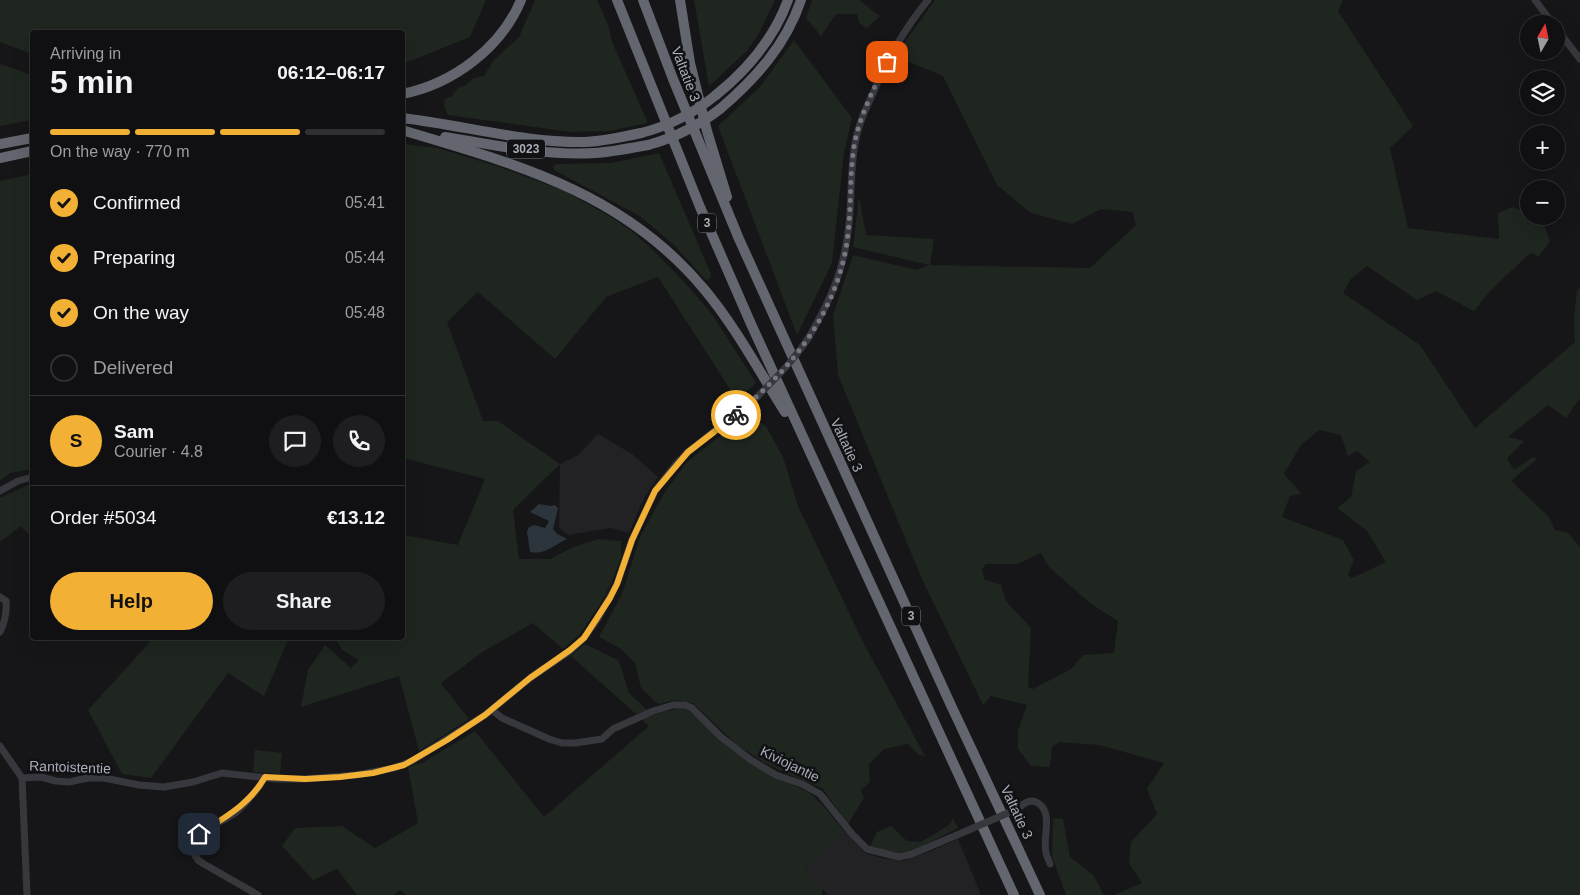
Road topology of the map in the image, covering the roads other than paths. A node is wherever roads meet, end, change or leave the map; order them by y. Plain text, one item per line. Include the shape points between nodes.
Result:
1 (521, 0) edge
2 (617, 0) edge
3 (643, 0) edge
4 (680, 0) edge
5 (788, 0) edge
6 (801, 0) edge
7 (928, 0) edge
8 (1535, 0) edge
9 (1546, 15) edge
10 (1565, 40) edge
11 (1580, 60) edge
12 (405, 93) edge
13 (405, 118) edge
14 (405, 131) edge
15 (405, 131) edge
16 (30, 138) edge
17 (0, 144) edge
18 (30, 151) edge
19 (0, 158) edge
20 (739, 239) junction
21 (804, 443) junction
22 (30, 478) edge
23 (0, 491) edge
24 (0, 597) edge
25 (0, 632) edge
26 (492, 710) junction
27 (0, 746) edge
28 (265, 777) junction
29 (22, 778) junction
30 (1050, 864) dead end
31 (27, 895) edge
32 (258, 895) edge
33 (1014, 895) edge
34 (1040, 895) edge

1 - 12 highway via 499,36 472,62 442,81
2 - 21 highway, 3 via 700,207
3 - 20 highway, Valtatie 3 / 3
4 - 20 highway via 690,63
5 - 13 highway, 3023, bridge via 759,53 731,83 692,113 642,133 569,142
6 - 15 highway, 3023, bridge via 788,32 742,90 698,125 661,142 595,154 571,154
7 - 26 street, Rantoistentie, bridge via 892,50 859,126 840,274 809,338 757,397 688,452 655,491 632,540 617,584 584,638
8 - 9 street
10 - 11 street
14 - 21 highway via 494,157 552,179 586,195 635,226 682,264 705,289
16 - 17 highway
18 - 19 highway
20 - 34 highway, Valtatie 3 / 3
21 - 33 highway, 3
22 - 23 street
24 - 25 street via 6,601 7,611
26 - 28 street, Rantoistentie via 433,749 394,768 340,777
26 - 30 street, Kiviojantie, bridge via 502,718 549,739 575,744 602,739 613,729 653,711 685,705 751,760 820,794 867,849 899,858 1017,809 1025,802 1035,801 1046,813 1045,852
27 - 29 street
28 - 29 street, Rantoistentie via 222,773 164,787 99,777 69,782 41,777
28 - 32 street via 261,786 235,812 199,834 191,849 198,860
29 - 31 street

